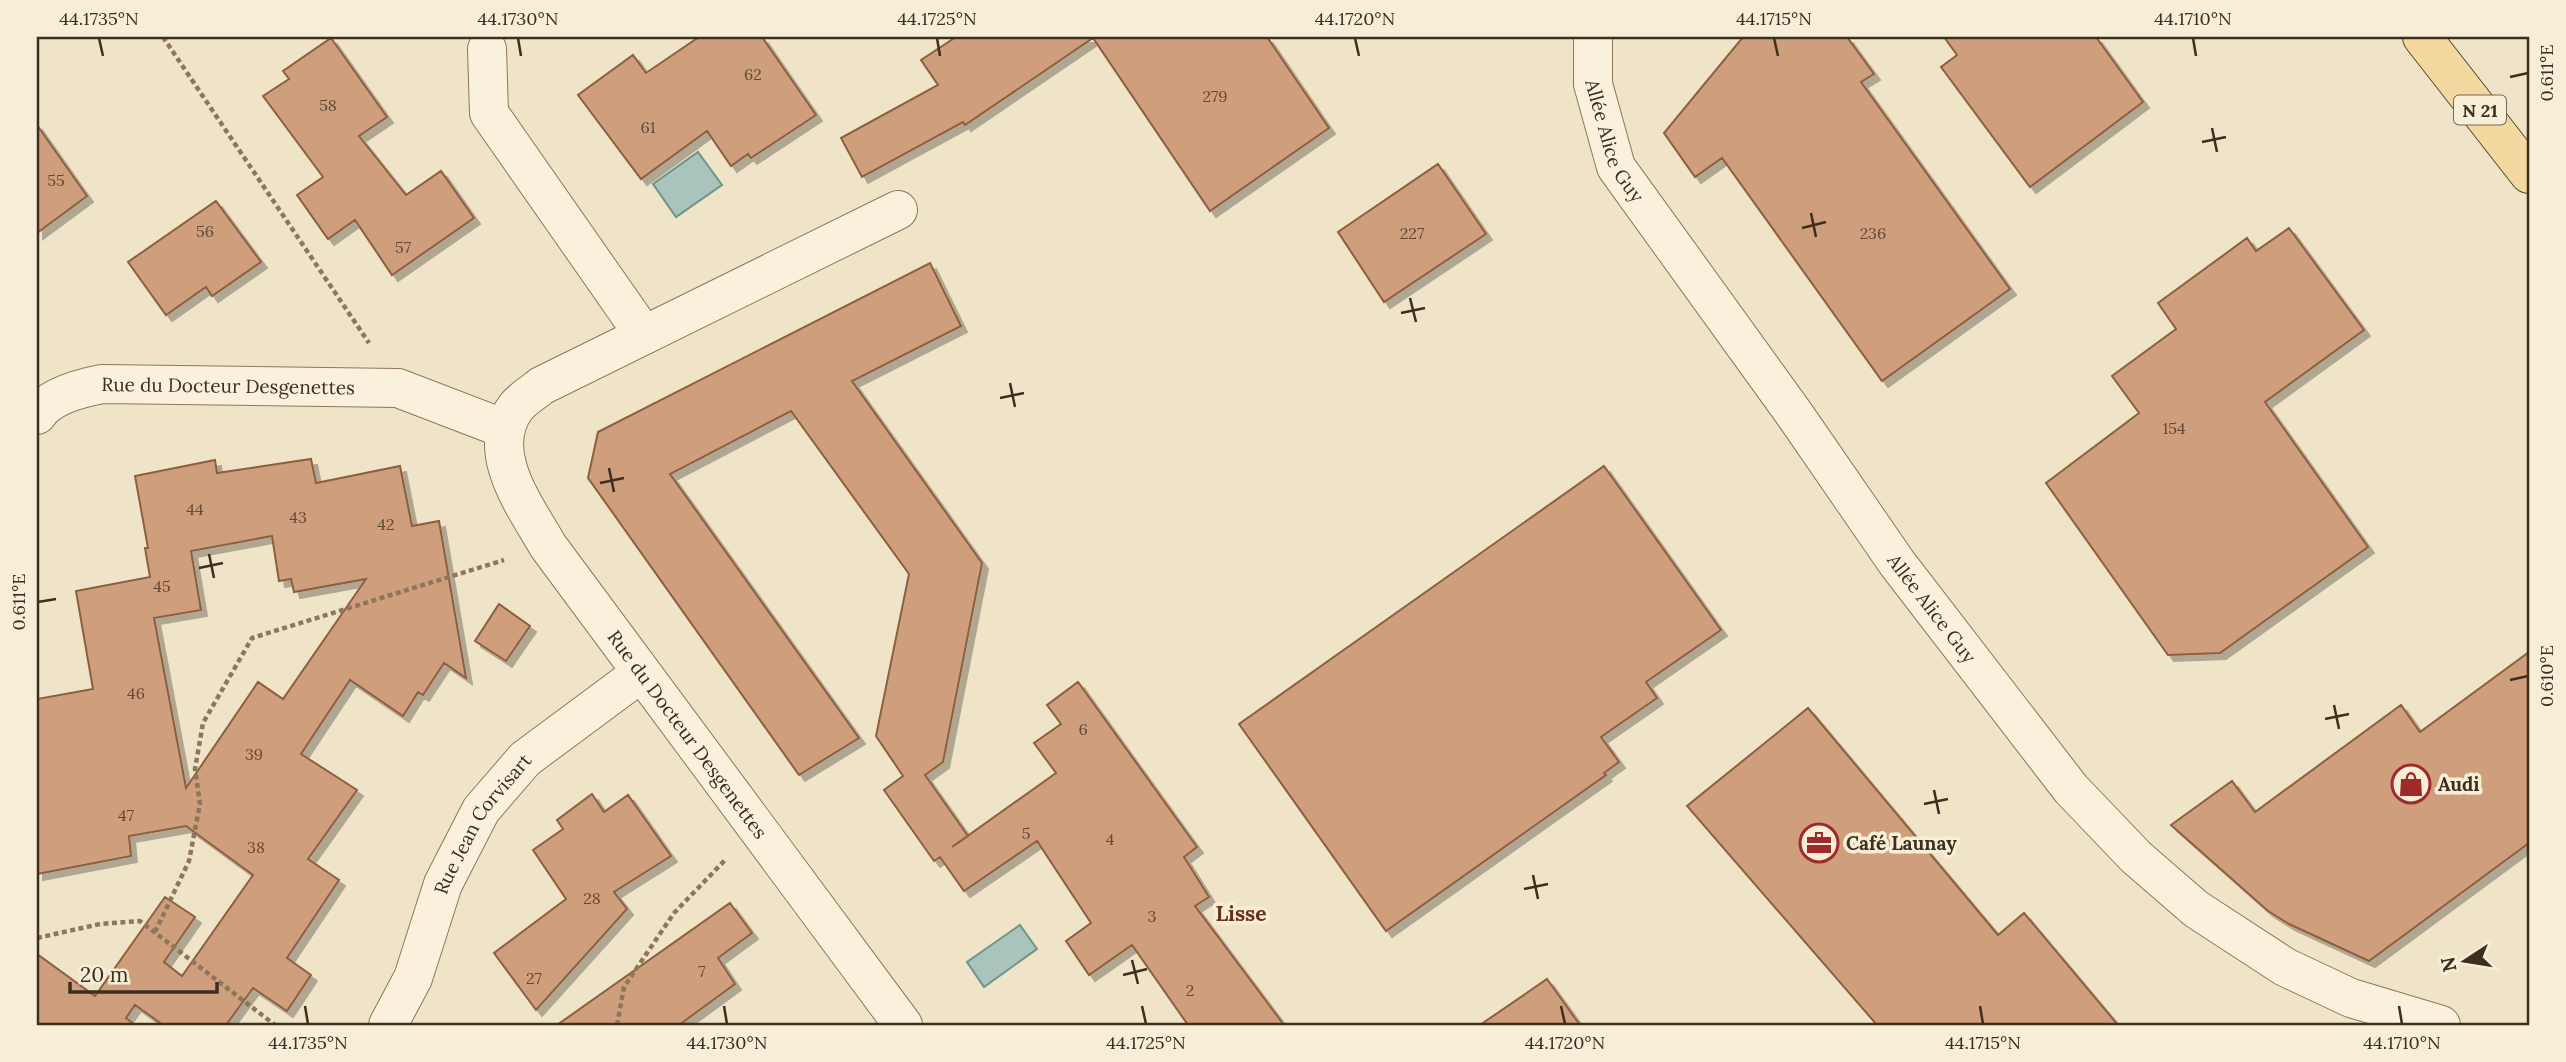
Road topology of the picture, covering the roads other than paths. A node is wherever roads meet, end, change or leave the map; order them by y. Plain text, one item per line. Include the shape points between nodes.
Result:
1 (1593, 37) edge
2 (2422, 37) edge
3 (2453, 37) edge
4 (487, 49) dead end
5 (2529, 133) edge
6 (2529, 174) edge
7 (898, 210) dead end
8 (644, 335) junction
9 (37, 415) edge
10 (505, 429) junction
11 (641, 673) junction
12 (388, 1025) edge
13 (903, 1025) edge
14 (2441, 1025) edge

1 - 14 street, Allée Alice Guy via 1593,84 1616,167 1897,564 2071,789 2136,857 2196,909 2285,967 2351,998
2 - 6 main road, N 21
3 - 5 main road, N 21
4 - 8 street via 489,113
7 - 8 street
8 - 10 street via 541,386 516,407
9 - 10 street, Rue du Docteur Desgenettes via 67,394 102,384 398,388
10 - 11 street, Rue du Docteur Desgenettes via 505,461 548,547
11 - 12 street, Rue Jean Corvisart via 525,759 481,810 443,884 413,978
11 - 13 street, Rue du Docteur Desgenettes

